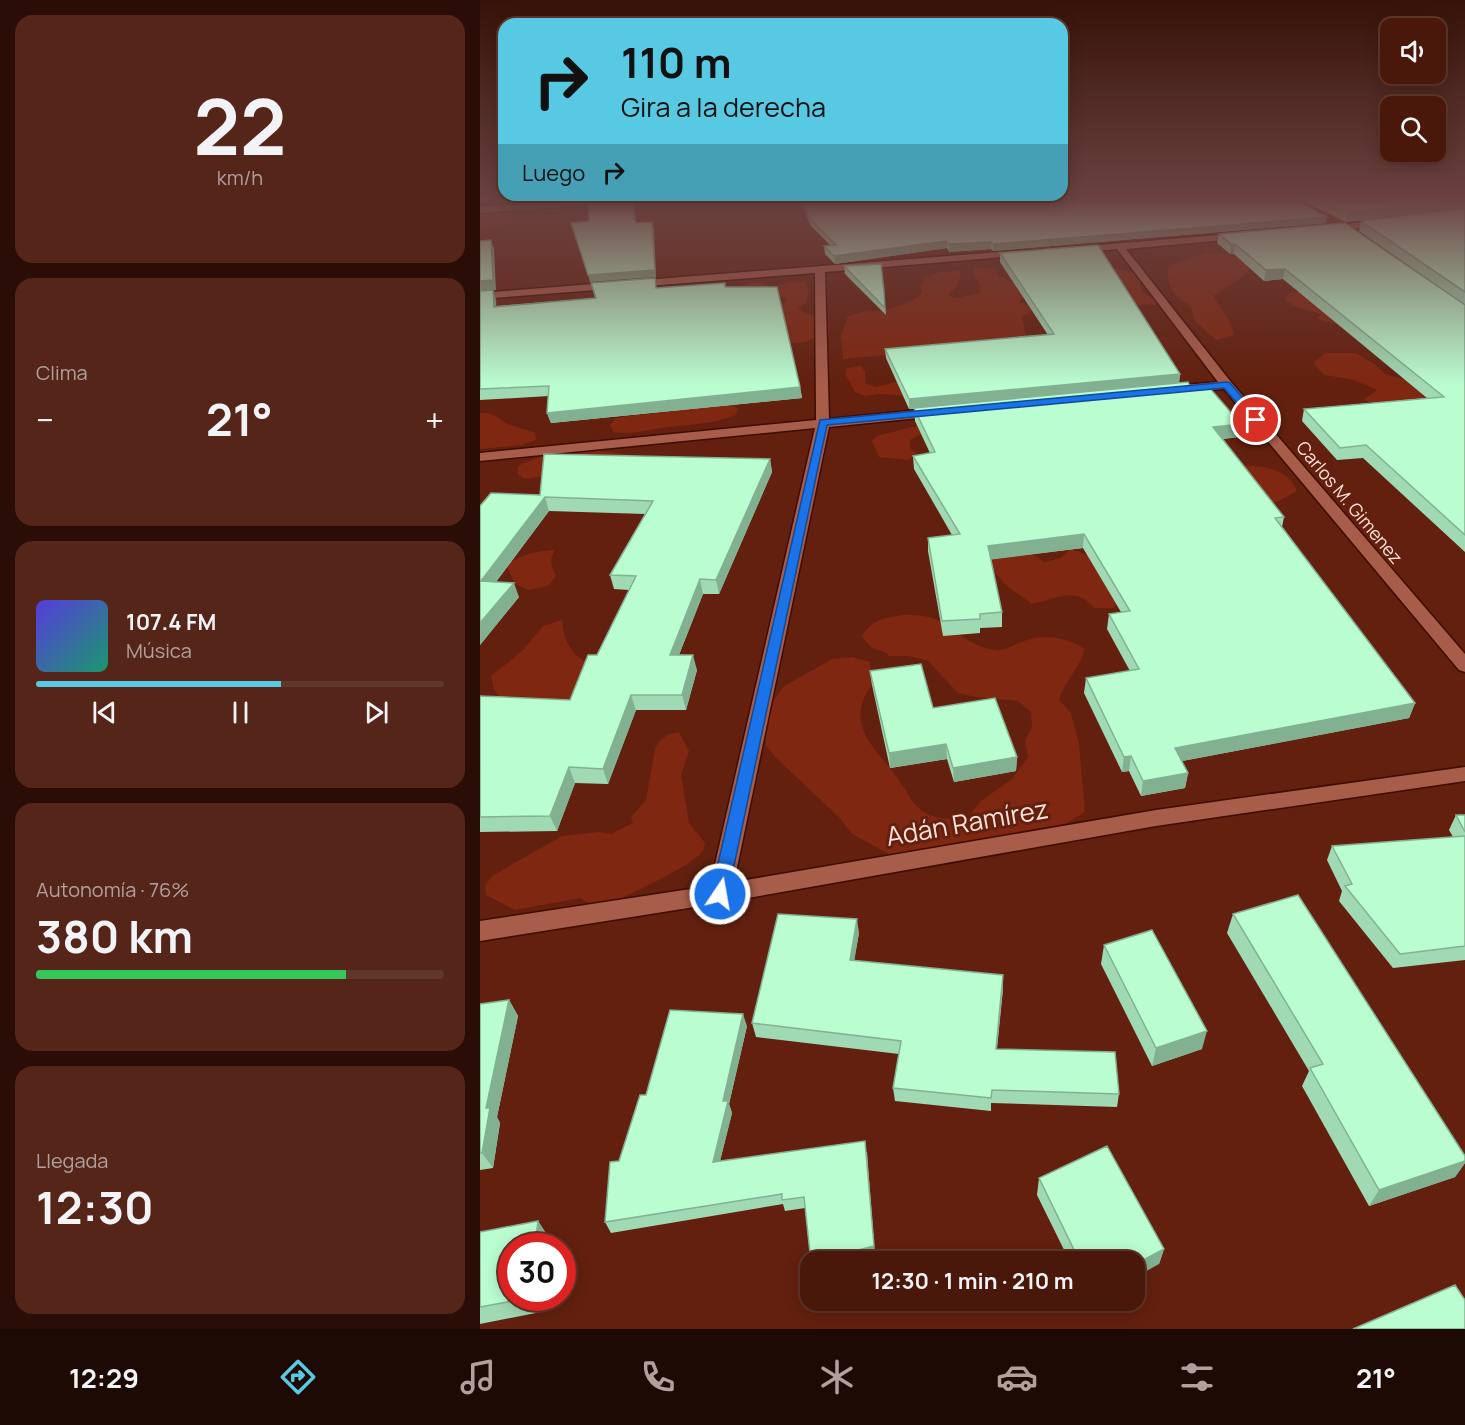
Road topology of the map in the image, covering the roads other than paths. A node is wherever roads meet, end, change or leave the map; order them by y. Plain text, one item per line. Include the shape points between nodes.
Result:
1 (941, 260) edge
2 (1130, 260) edge
3 (820, 270) junction
4 (480, 296) edge
5 (1227, 385) junction
6 (1167, 390) edge
7 (954, 410) edge
8 (823, 423) junction
9 (480, 457) edge
10 (1465, 666) edge
11 (1465, 774) edge
12 (720, 894) junction
13 (480, 932) edge

1 - 3 street
2 - 5 street, Carlos M. Gimenez
3 - 4 street
3 - 8 street
5 - 6 street
5 - 10 street, Carlos M. Gimenez
7 - 8 street
8 - 9 street
8 - 12 street
11 - 12 street, Adán Ramírez via 1156,818
12 - 13 street, Adán Ramírez

